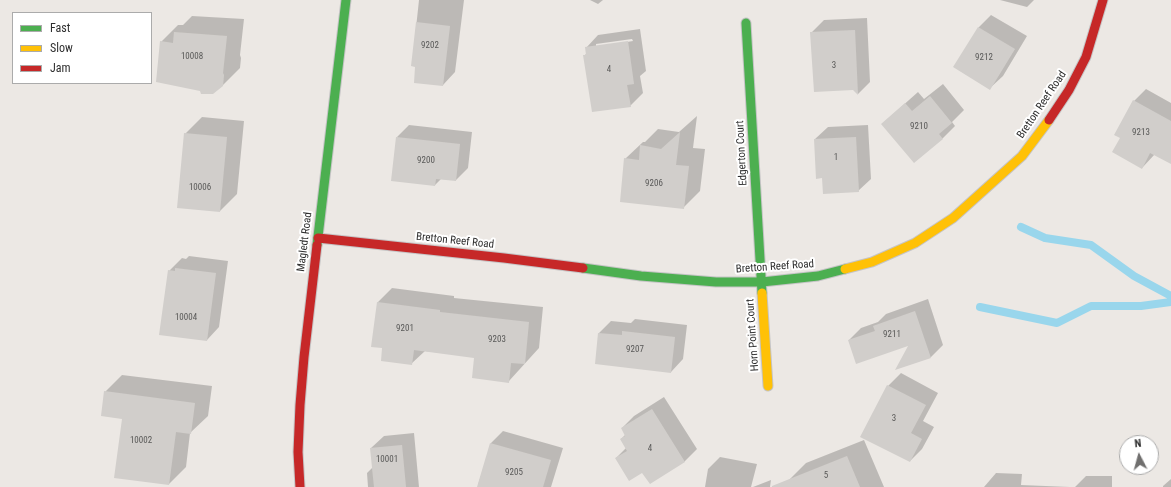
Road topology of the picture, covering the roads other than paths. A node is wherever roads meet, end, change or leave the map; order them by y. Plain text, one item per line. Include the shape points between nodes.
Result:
1 (346, 0) edge
2 (1103, 0) edge
3 (746, 23) dead end
4 (318, 238) junction
5 (762, 282) junction
6 (768, 386) dead end
7 (300, 487) edge

1 - 4 street, Magledt Road
2 - 5 street, Bretton Reef Road via 1086,58 1048,122 1022,156 953,218 915,242 872,262 818,276
3 - 5 street, Edgerton Court
4 - 5 street, Bretton Reef Road via 641,276 716,282
4 - 7 street, Magledt Road via 300,404
5 - 6 street, Horn Point Court

